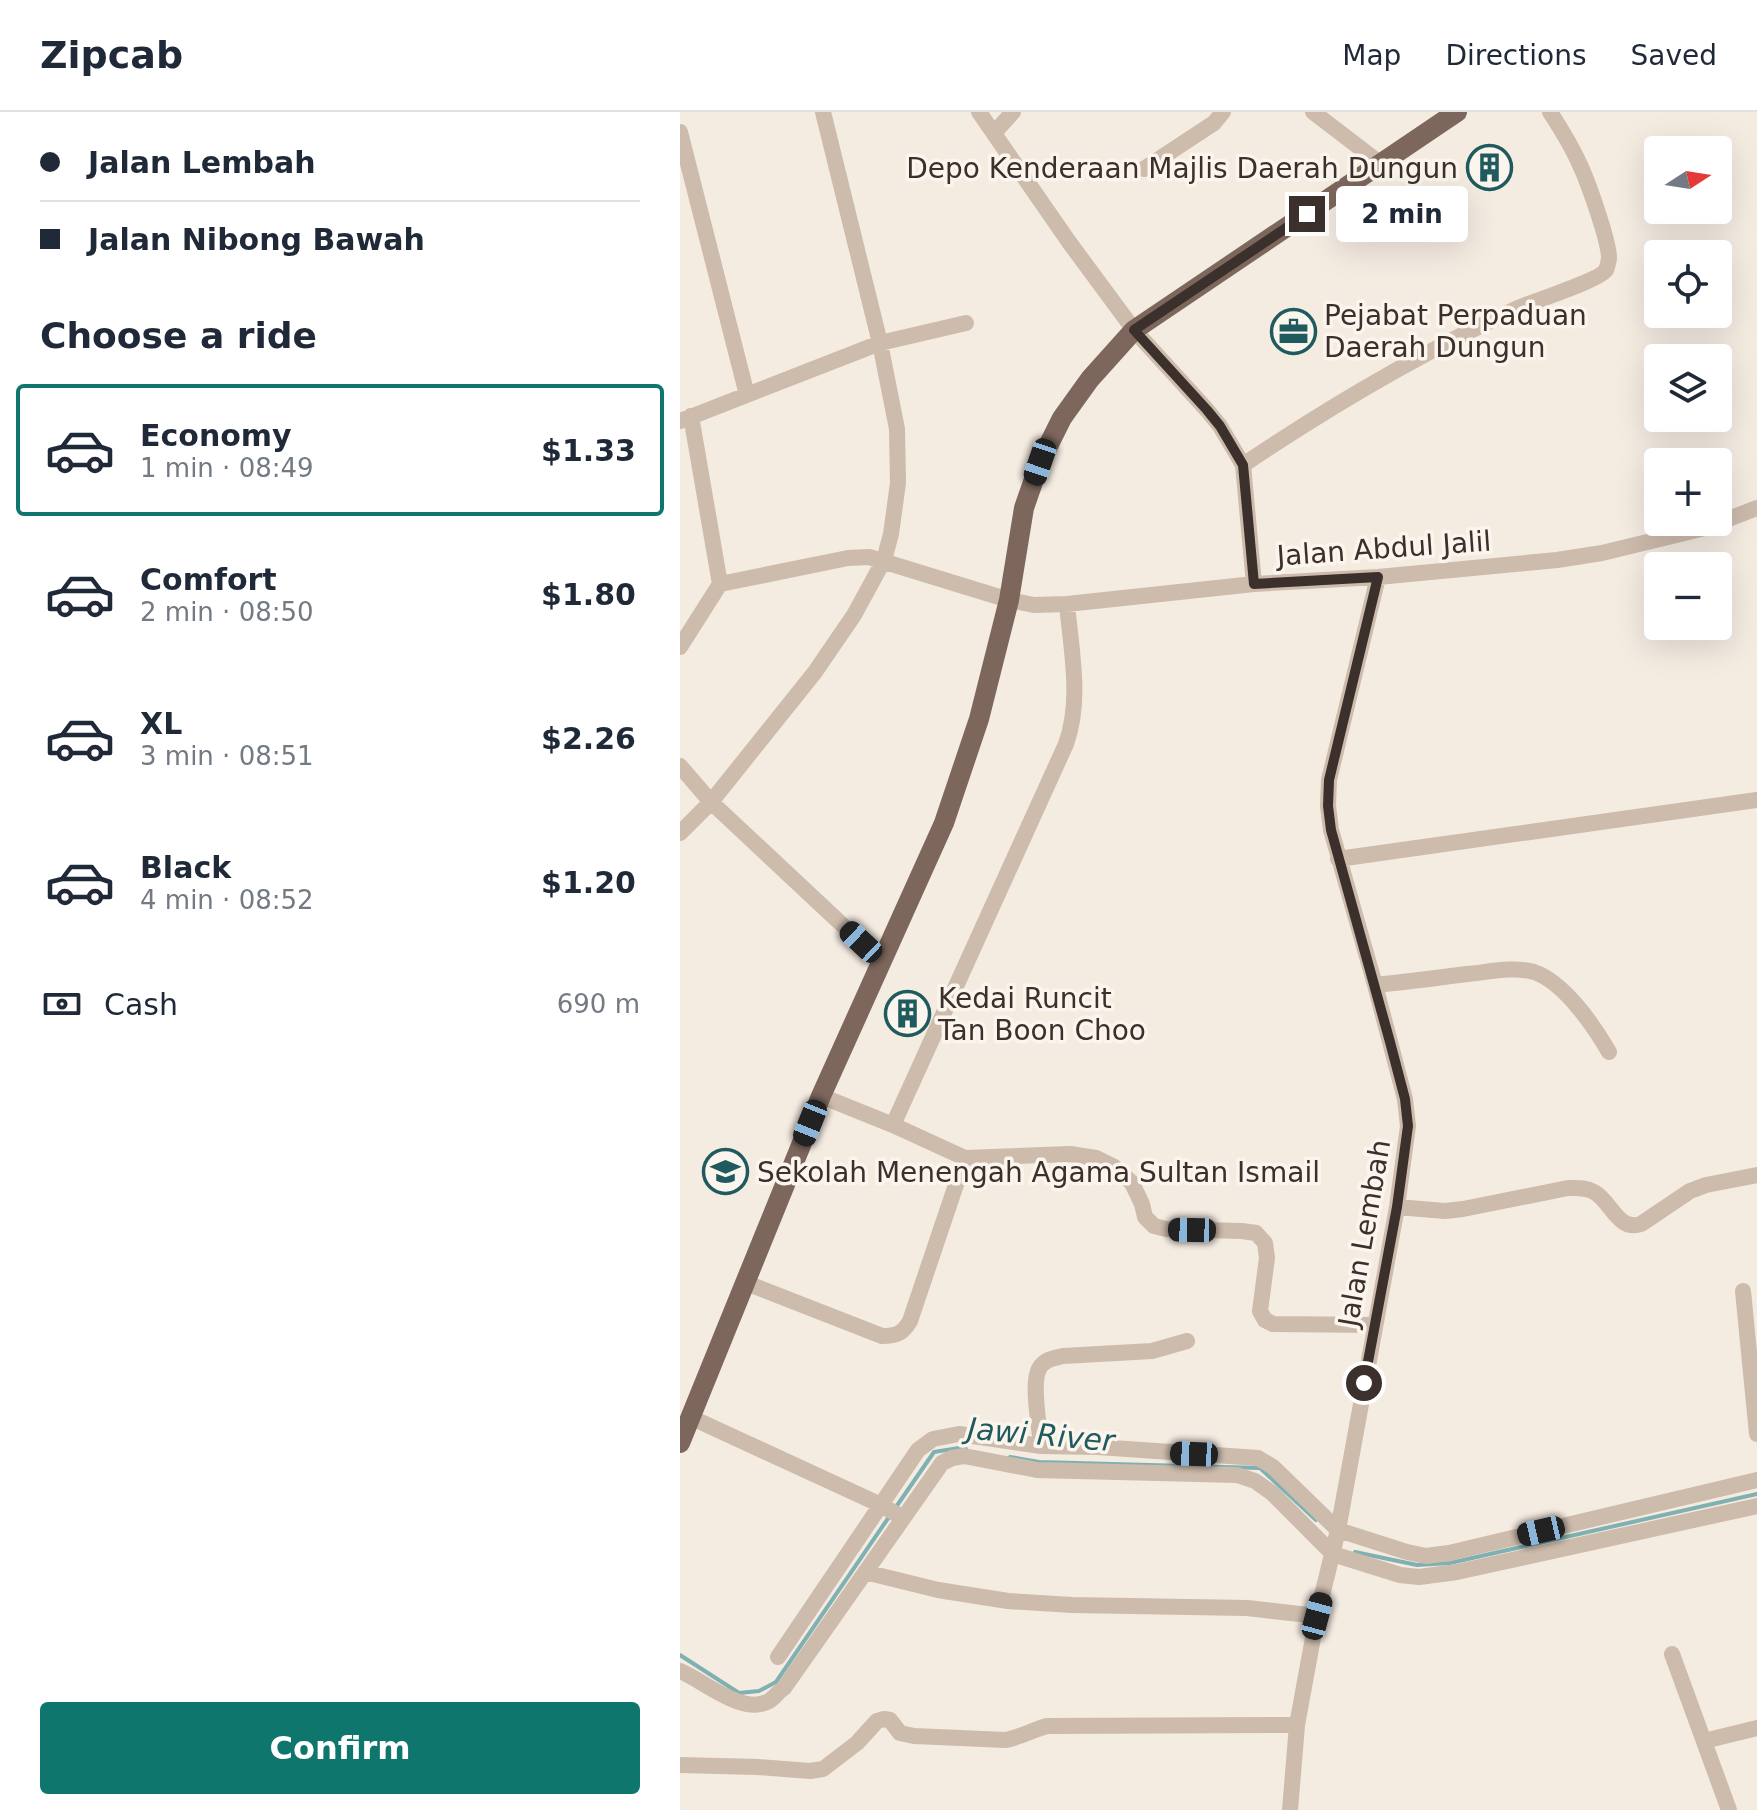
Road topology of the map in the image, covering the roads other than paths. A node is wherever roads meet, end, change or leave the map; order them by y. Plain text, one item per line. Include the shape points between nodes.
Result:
1 (823, 112) edge
2 (979, 112) edge
3 (1013, 112) edge
4 (1223, 112) edge
5 (1313, 112) edge
6 (1550, 112) edge
7 (1443, 116) edge
8 (680, 132) edge
9 (994, 133) junction
10 (1381, 164) junction
11 (1144, 169) dead end
12 (966, 323) dead end
13 (1134, 330) junction
14 (880, 343) junction
15 (747, 395) junction
16 (686, 419) edge
17 (1243, 465) junction
18 (1757, 508) edge
19 (884, 560) junction
20 (1378, 577) junction
21 (720, 584) junction
22 (1254, 584) junction
23 (1009, 600) junction
24 (1067, 604) junction
25 (680, 647) edge
26 (680, 766) edge
27 (1757, 800) edge
28 (711, 802) junction
29 (680, 833) edge
30 (1338, 859) junction
31 (882, 962) junction
32 (1375, 985) junction
33 (1609, 1052) dead end
34 (821, 1096) junction
35 (893, 1125) junction
36 (965, 1158) junction
37 (1757, 1175) edge
38 (1397, 1207) junction
39 (744, 1282) junction
40 (1743, 1291) dead end
41 (1375, 1325) junction
42 (1187, 1341) dead end
43 (690, 1417) junction
44 (1757, 1434) edge
45 (680, 1443) edge
46 (1041, 1446) junction
47 (1757, 1480) edge
48 (1757, 1506) edge
49 (892, 1512) junction
50 (1338, 1530) junction
51 (1333, 1554) junction
52 (865, 1572) junction
53 (1317, 1616) junction
54 (1672, 1654) dead end
55 (778, 1657) dead end
56 (680, 1671) edge
57 (1297, 1725) junction
58 (1757, 1728) edge
59 (1704, 1741) junction
60 (680, 1765) edge
61 (1290, 1810) edge
62 (1729, 1810) edge

1 - 14 street
2 - 9 street
3 - 9 street
4 - 11 street
5 - 10 street
6 - 17 street via 1581,167 1610,259 1606,271 1404,364
7 - 10 main road
8 - 15 street
9 - 13 street
10 - 13 main road
12 - 14 street
13 - 17 street via 1220,426
13 - 23 main road via 1062,418 1040,462 1024,508
14 - 15 street
14 - 19 street via 897,429 898,483
15 - 16 street
16 - 21 street
17 - 22 street
18 - 20 street, Jalan Abdul Jalil via 1705,528 1602,553
19 - 21 street, Jalan Abdul Jalil via 848,558
19 - 23 street, Jalan Abdul Jalil
19 - 28 street via 815,672
20 - 22 street, Jalan Abdul Jalil
20 - 30 street, Jalan Lembah via 1329,780
21 - 25 street
22 - 24 street, Jalan Abdul Jalil
23 - 24 street, Jalan Abdul Jalil
23 - 31 main road via 961,777
24 - 35 street via 1072,727
26 - 28 street
27 - 30 street
28 - 29 street
28 - 31 street
30 - 32 street, Jalan Lembah
31 - 34 main road
32 - 33 street via 1518,969 1536,973 1592,1022
32 - 38 street, Jalan Lembah via 1408,1126
34 - 35 street
34 - 39 main road
35 - 36 street
36 - 39 street via 910,1321 895,1336 882,1336
36 - 41 street via 1096,1158 1132,1183 1154,1226 1256,1233 1265,1243 1267,1258 1260,1311 1265,1320
37 - 38 street via 1690,1191 1634,1226 1583,1187 1445,1211
38 - 41 street, Jalan Lembah
39 - 43 main road
40 - 44 street
41 - 50 street, Jalan Lembah
42 - 46 street via 1152,1351 1049,1359 1035,1379
43 - 45 main road
43 - 49 street
46 - 49 street via 959,1434 933,1439 918,1450
46 - 50 street via 1258,1458
47 - 50 street via 1426,1556
48 - 51 street via 1440,1576 1400,1575
49 - 51 street via 942,1463 964,1456 1037,1470 1237,1475 1272,1493
49 - 52 street
49 - 55 street
50 - 51 street, Jalan Lembah
51 - 53 street, Jalan Lembah
52 - 53 street via 1008,1601 1247,1608
52 - 56 street via 784,1688 769,1701 737,1702
53 - 57 street, Jalan Lembah
54 - 59 street
57 - 60 street via 1047,1726 1006,1740 914,1736 900,1733 884,1719 823,1769
57 - 61 street, Jalan Lembah
58 - 59 street
59 - 62 street

